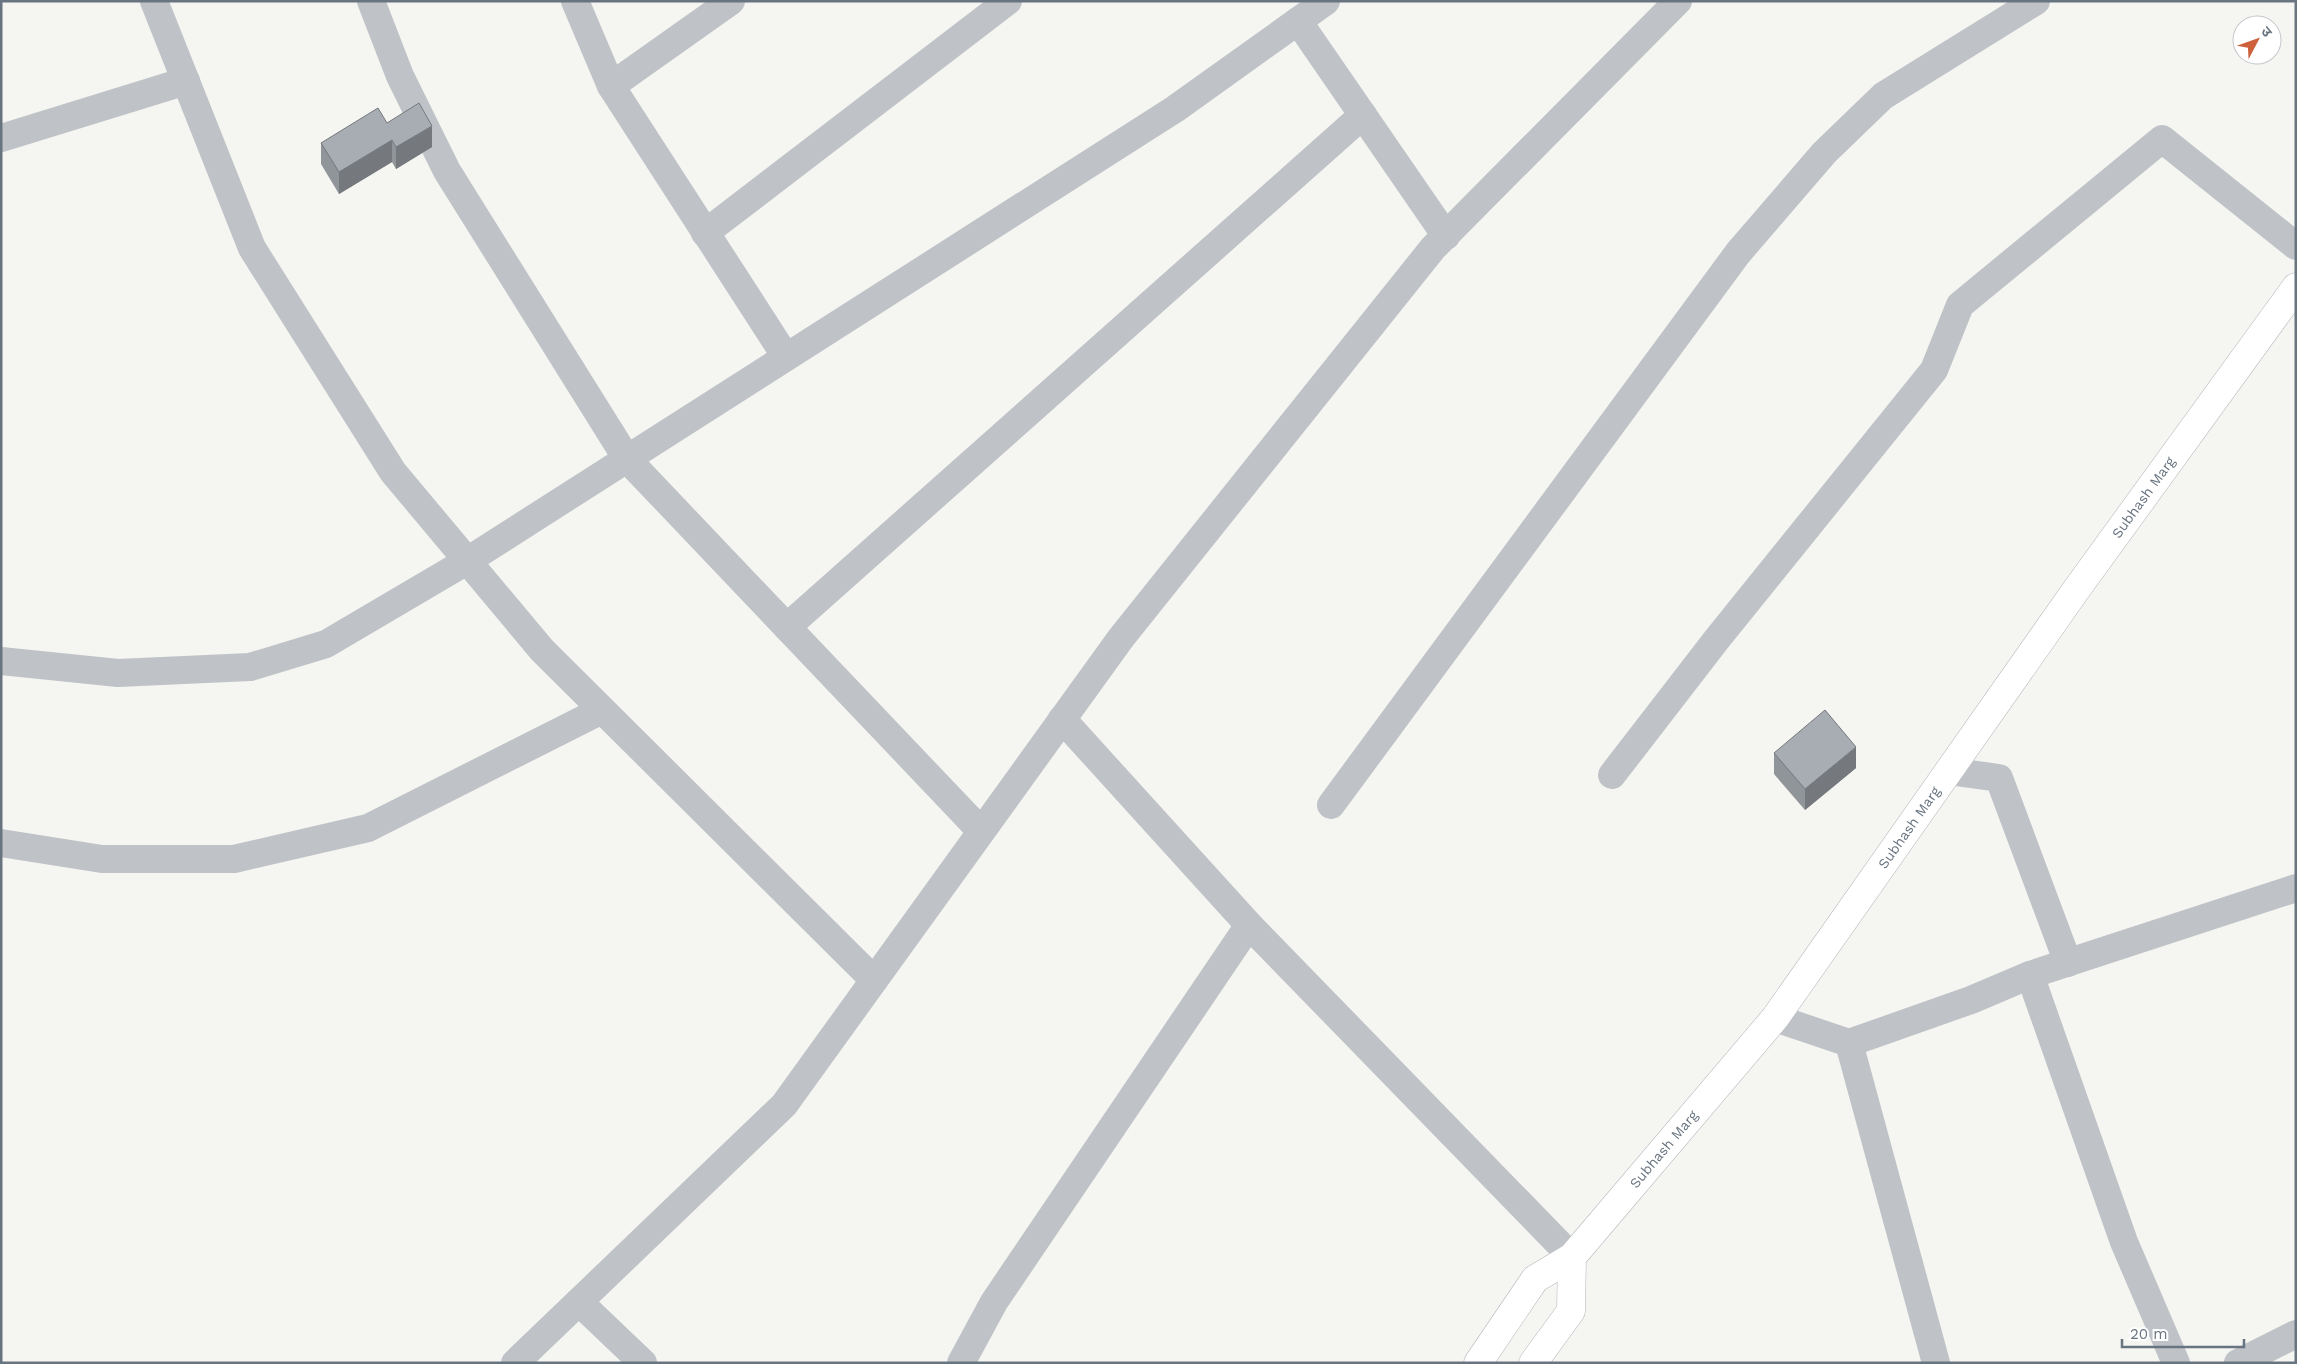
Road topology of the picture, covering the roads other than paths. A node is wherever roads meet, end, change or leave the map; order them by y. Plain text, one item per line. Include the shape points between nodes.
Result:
1 (154, 1) edge
2 (370, 1) edge
3 (575, 1) edge
4 (731, 1) edge
5 (1008, 1) edge
6 (1326, 1) edge
7 (1678, 1) edge
8 (2036, 1) edge
9 (1298, 21) junction
10 (186, 81) junction
11 (610, 86) junction
12 (1363, 115) junction
13 (1, 138) edge
14 (705, 233) junction
15 (1446, 236) junction
16 (2296, 246) edge
17 (2296, 287) edge
18 (786, 358) junction
19 (627, 459) junction
20 (467, 561) junction
21 (787, 627) junction
22 (1, 661) edge
23 (602, 710) junction
24 (1062, 719) junction
25 (1948, 771) junction
26 (1612, 775) dead end
27 (1331, 805) dead end
28 (981, 831) junction
29 (1, 843) edge
30 (2296, 888) edge
31 (1249, 925) junction
32 (2068, 963) junction
33 (2030, 975) junction
34 (874, 980) junction
35 (1775, 1018) junction
36 (1849, 1043) junction
37 (1572, 1257) junction
38 (579, 1302) junction
39 (2296, 1334) edge
40 (2251, 1360) edge
41 (515, 1363) edge
42 (643, 1363) edge
43 (961, 1363) edge
44 (1478, 1363) edge
45 (1533, 1363) edge
46 (1936, 1363) edge
47 (2176, 1363) edge

1 - 10 street
2 - 19 street via 400,76 447,171
3 - 11 street
4 - 11 street
5 - 14 street
6 - 9 street
7 - 15 street
8 - 27 street via 1883,96 1824,153 1738,253
9 - 12 street
9 - 18 street via 1175,109
10 - 13 street
10 - 20 street via 252,248 393,472
11 - 14 street
12 - 15 street
12 - 21 street
14 - 18 street
15 - 24 street via 1433,248 1121,638
16 - 26 street via 2162,139 1960,306 1934,370
17 - 25 main road, Subhash Marg
18 - 19 street
19 - 20 street
19 - 21 street
20 - 22 street via 326,644 250,667 118,673
20 - 23 street via 542,650
21 - 28 street
23 - 29 street via 368,828 234,859 102,859
23 - 34 street
24 - 28 street
24 - 31 street
25 - 32 street via 1999,778
25 - 35 main road, Subhash Marg
28 - 34 street
30 - 32 street
31 - 37 street
31 - 43 street via 994,1302
32 - 33 street
33 - 36 street via 1971,1000
33 - 47 street via 2124,1242
34 - 38 street via 784,1105
35 - 36 street
35 - 37 main road, Subhash Marg
36 - 46 street
37 - 44 main road, Subhash Marg via 1535,1279
37 - 45 main road via 1571,1310
38 - 41 street
38 - 42 street
39 - 40 street

